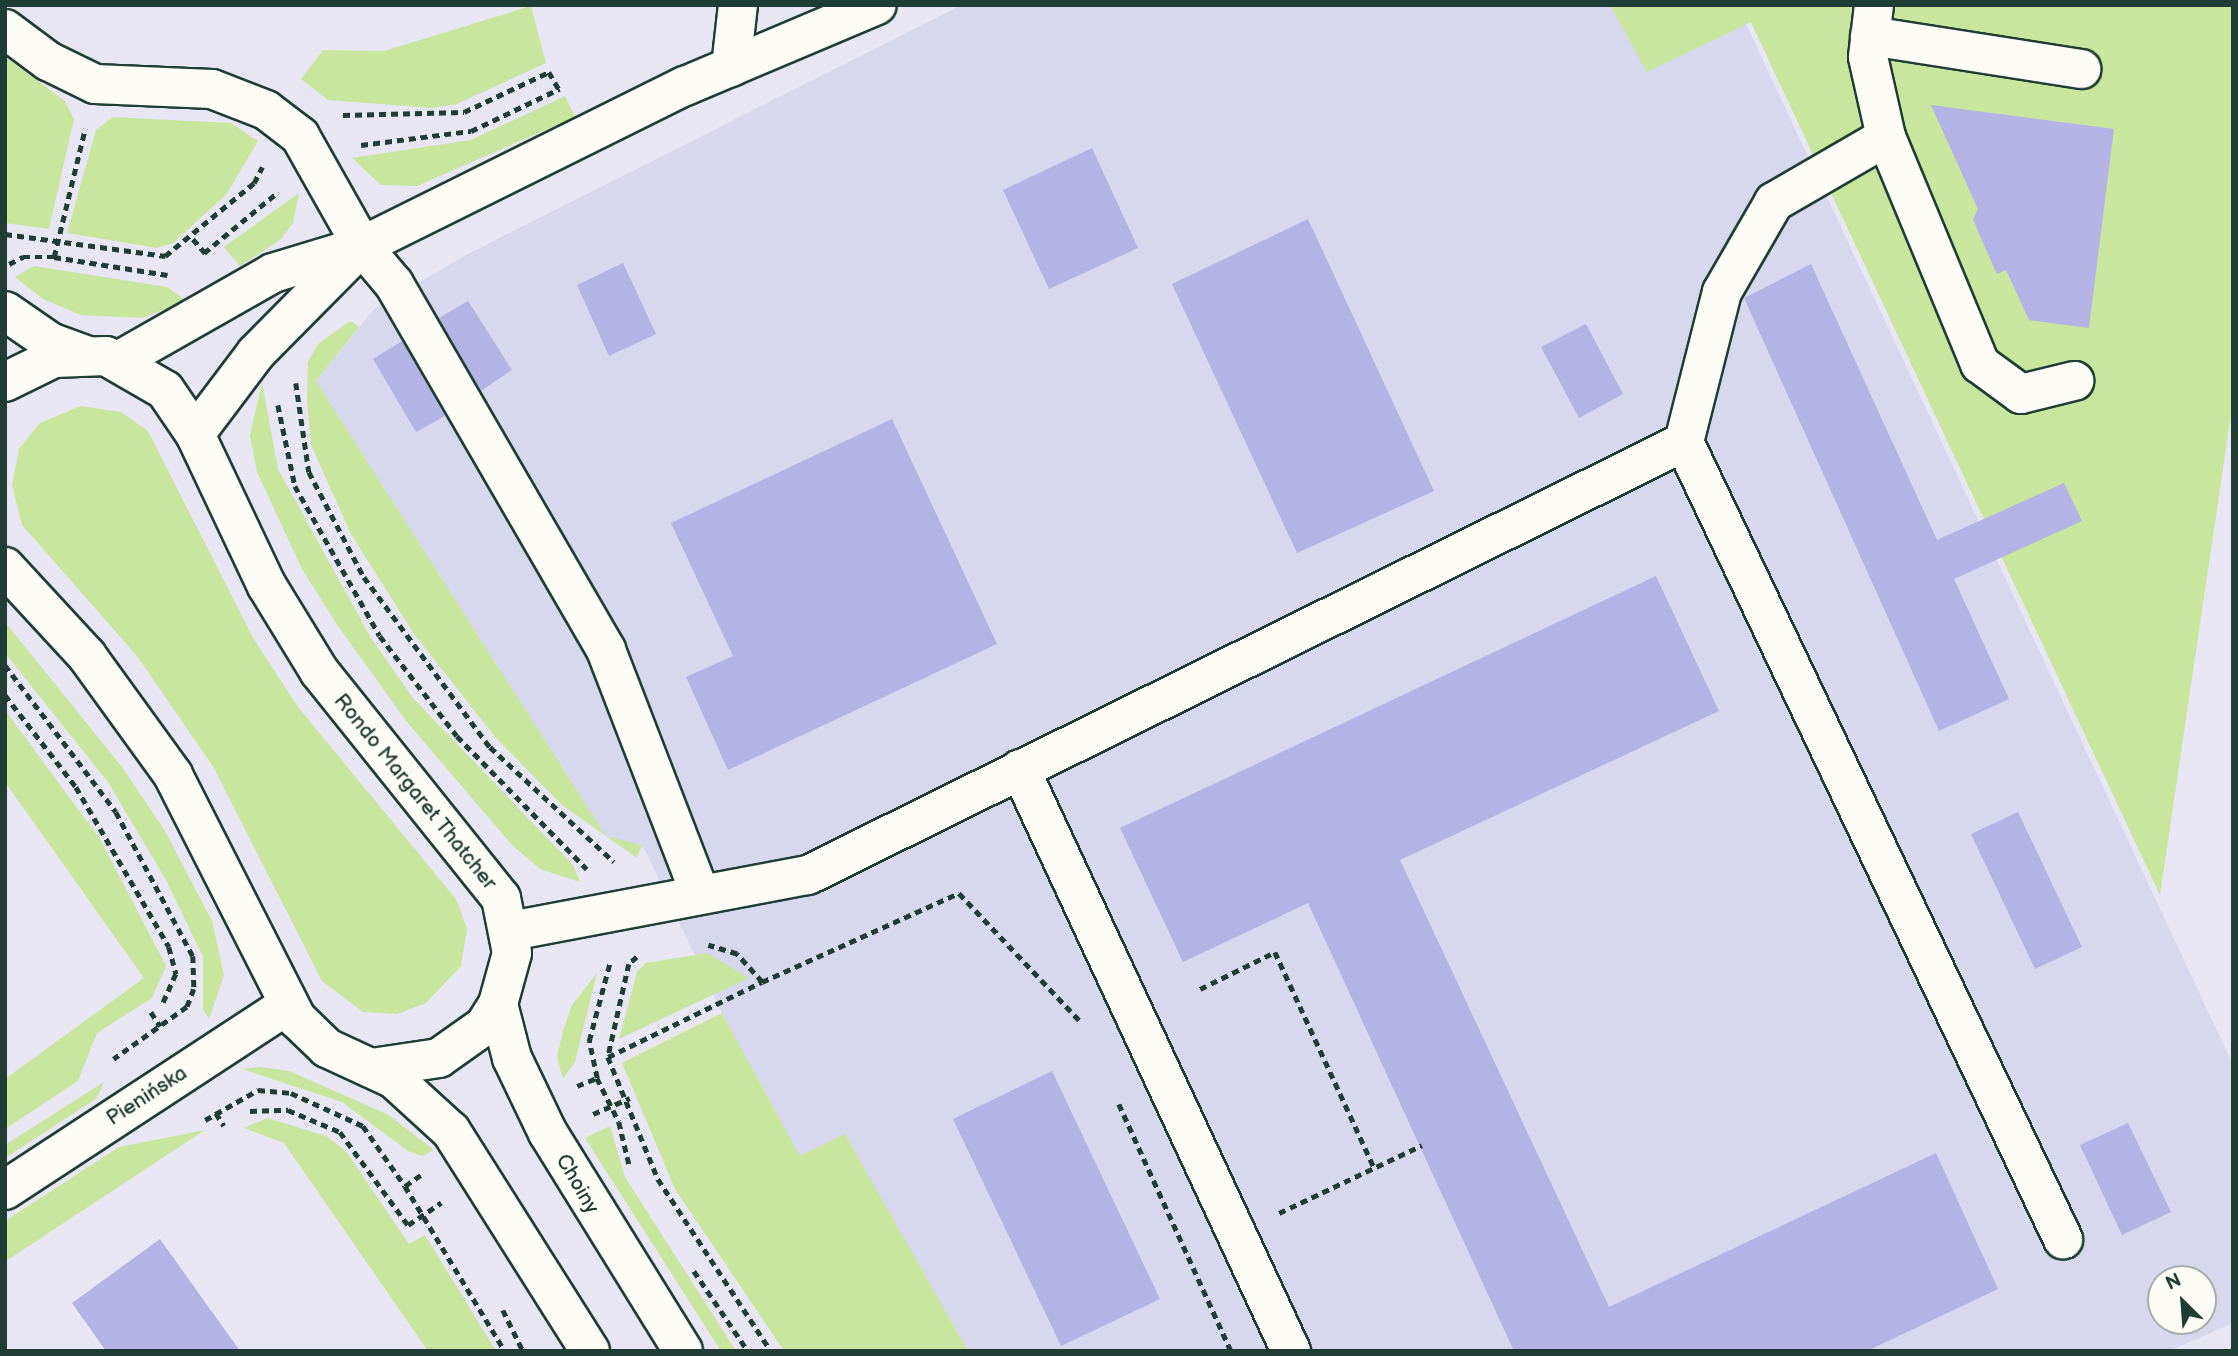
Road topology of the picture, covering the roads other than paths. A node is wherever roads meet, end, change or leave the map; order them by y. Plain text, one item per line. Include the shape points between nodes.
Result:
1 (738, 5) edge
2 (877, 5) edge
3 (1872, 21) edge
4 (5, 29) edge
5 (731, 67) junction
6 (2081, 69) dead end
7 (1886, 137) junction
8 (362, 246) junction
9 (5, 311) edge
10 (104, 358) junction
11 (2074, 381) dead end
12 (5, 382) edge
13 (195, 435) junction
14 (1684, 442) junction
15 (5, 567) edge
16 (1020, 769) junction
17 (699, 894) junction
18 (511, 931) junction
19 (289, 1004) junction
20 (498, 1004) junction
21 (372, 1068) junction
22 (5, 1190) edge
23 (2063, 1239) dead end
24 (590, 1351) edge
25 (683, 1351) edge
26 (1291, 1351) edge

1 - 5 street
2 - 5 street
3 - 6 street
3 - 7 street via 1868,57
4 - 8 street via 48,61 96,84 212,89 266,110 309,150
5 - 8 street
7 - 11 street via 1980,364 2021,394
7 - 14 street via 1837,159 1774,202 1722,292
8 - 10 street via 315,257
8 - 13 street via 277,331
8 - 17 street via 394,284 606,650
9 - 10 street via 50,342
10 - 12 street via 54,358
10 - 13 street, Rondo Margaret Thatcher via 165,390
13 - 18 street, Rondo Margaret Thatcher via 267,586 319,671 489,879
14 - 16 street
14 - 23 street
15 - 19 street via 87,656 173,775 224,865
16 - 17 street via 808,874
16 - 26 street
17 - 18 street
18 - 20 street, Rondo Margaret Thatcher via 512,953
19 - 21 street via 314,1038
19 - 22 street, Pienińska
20 - 21 street, Rondo Margaret Thatcher via 455,1052
20 - 25 street, Choiny via 512,1058 548,1133
21 - 24 street via 411,1091 451,1131

